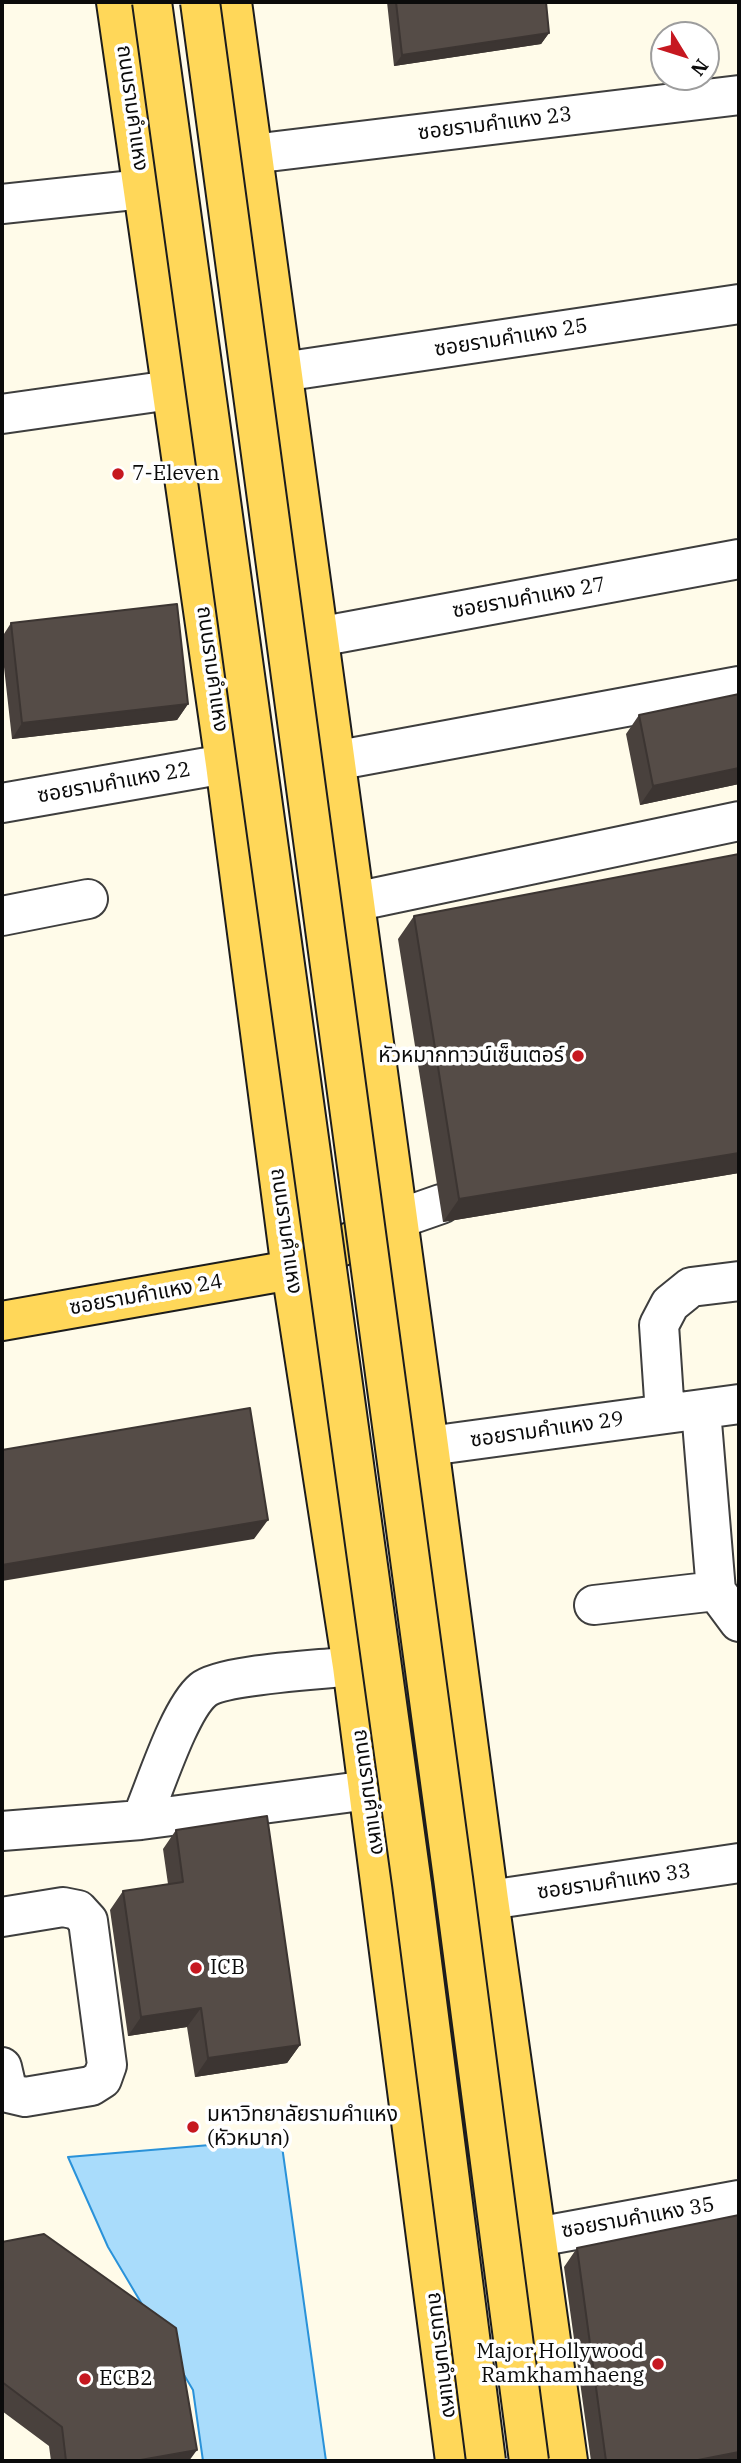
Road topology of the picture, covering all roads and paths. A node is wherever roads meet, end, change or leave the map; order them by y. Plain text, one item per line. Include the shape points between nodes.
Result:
1 (116, 2) edge
2 (152, 2) edge
3 (200, 2) edge
4 (232, 2) edge
5 (739, 95) edge
6 (252, 153) junction
7 (144, 189) junction
8 (2, 204) edge
9 (739, 304) edge
10 (282, 372) junction
11 (171, 390) junction
12 (2, 414) edge
13 (297, 478) junction
14 (186, 496) junction
15 (739, 559) edge
16 (318, 637) junction
17 (739, 686) edge
18 (334, 761) junction
19 (225, 764) junction
20 (2, 803) edge
21 (739, 821) edge
22 (88, 899) dead end
23 (354, 902) junction
24 (2, 916) edge
25 (441, 1204) dead end
26 (398, 1219) junction
27 (291, 1269) junction
28 (739, 1281) edge
29 (2, 1321) edge
30 (739, 1404) edge
31 (683, 1412) junction
32 (429, 1446) junction
33 (716, 1591) junction
34 (594, 1605) dead end
35 (739, 1622) edge
36 (352, 1666) junction
37 (369, 1790) junction
38 (141, 1820) junction
39 (2, 1831) edge
40 (739, 1863) edge
41 (489, 1900) junction
42 (2, 1917) edge
43 (2, 2067) edge
44 (739, 2200) edge
45 (537, 2237) junction
46 (455, 2461) edge
47 (486, 2461) edge
48 (529, 2461) edge
49 (568, 2461) edge

1 - 7 main road, ถนนรามคำแหง
2 - 47 main road, ถนนรามคำแหง, bridge via 412,1884
3 - 48 main road, bridge
4 - 6 main road
5 - 6 street, ซอยรามคำแหง 23
6 - 10 main road
7 - 8 street
7 - 11 main road, ถนนรามคำแหง
9 - 10 street, ซอยรามคำแหง 25
10 - 13 main road
11 - 12 street
11 - 14 main road, ถนนรามคำแหง
13 - 14 main road
13 - 16 main road
14 - 19 main road, ถนนรามคำแหง
15 - 16 street, ซอยรามคำแหง 27
16 - 18 main road
17 - 18 street
18 - 23 main road
19 - 20 street, ซอยรามคำแหง 22
19 - 27 main road, ถนนรามคำแหง
21 - 23 street
22 - 24 street
23 - 26 main road
25 - 26 street
26 - 27 main road, ซอยรามคำแหง 24
26 - 32 main road
27 - 29 main road, ซอยรามคำแหง 24
27 - 36 main road, ถนนรามคำแหง
28 - 31 street via 691,1287 670,1304 659,1325
30 - 31 street, ซอยรามคำแหง 29
31 - 32 street, ซอยรามคำแหง 29
31 - 33 street
32 - 41 main road
33 - 34 street
33 - 35 street
36 - 37 main road, ถนนรามคำแหง
36 - 38 street via 238,1678 205,1688 187,1708
37 - 38 street
37 - 46 main road, ถนนรามคำแหง
38 - 39 street
40 - 41 street, ซอยรามคำแหง 33
41 - 45 main road
42 - 43 street via 63,1907 78,1910 88,1921 107,2065 102,2079 91,2086 25,2098 8,2094
44 - 45 street, ซอยรามคำแหง 35
45 - 49 main road

